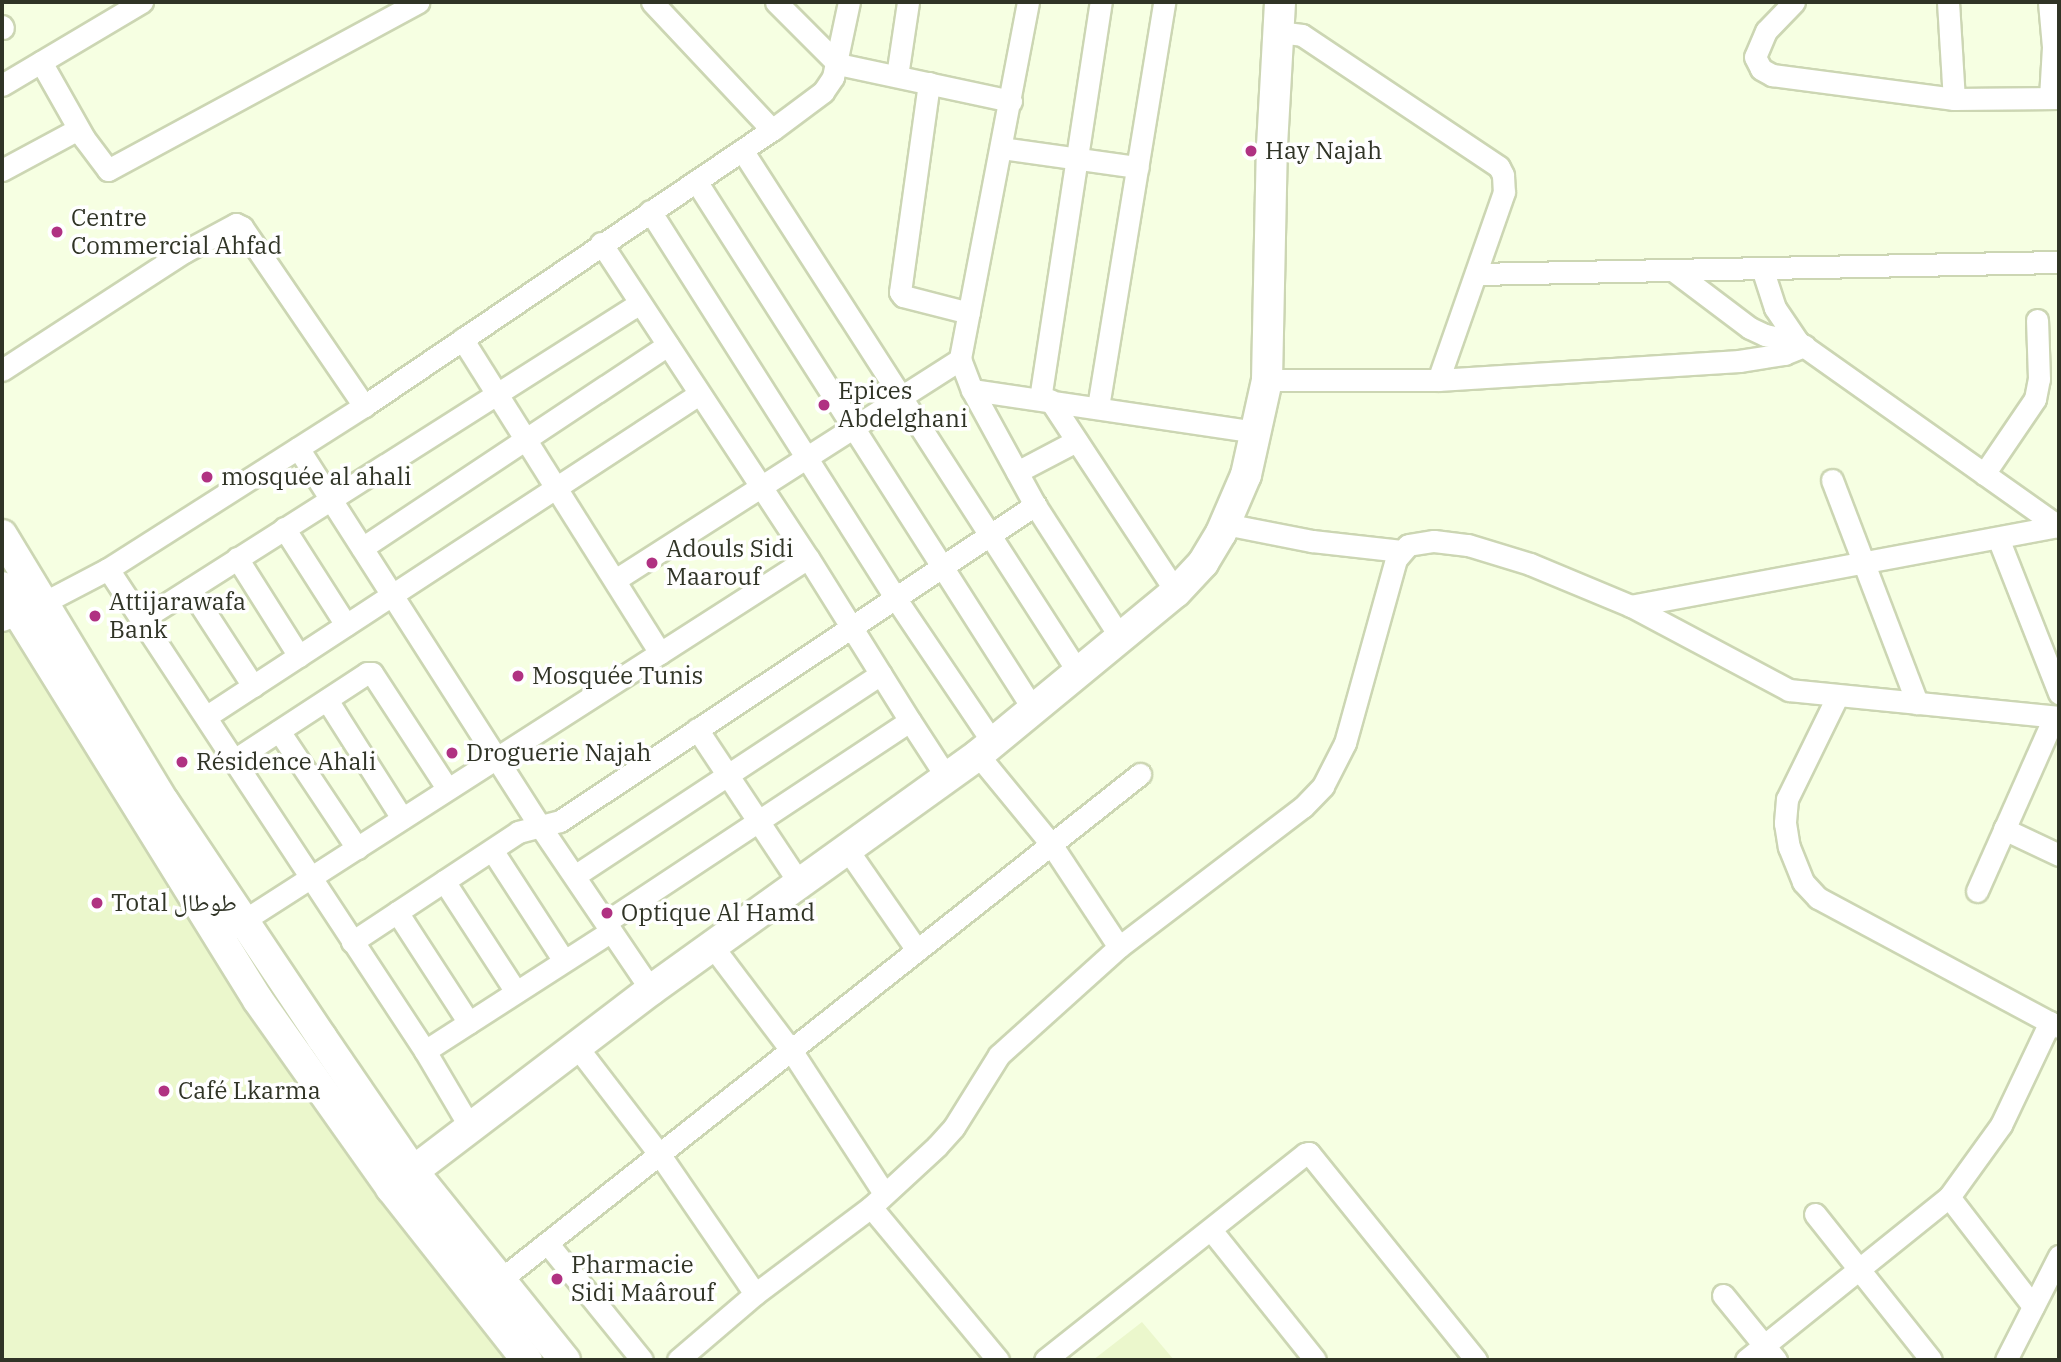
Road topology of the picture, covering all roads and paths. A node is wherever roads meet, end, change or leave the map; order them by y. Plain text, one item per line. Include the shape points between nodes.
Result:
1 (142, 2) edge
2 (419, 2) edge
3 (652, 2) edge
4 (776, 2) edge
5 (849, 2) edge
6 (908, 2) edge
7 (1028, 2) edge
8 (1101, 2) edge
9 (1164, 2) edge
10 (1280, 2) edge
11 (1794, 2) edge
12 (1948, 2) edge
13 (2049, 2) edge
14 (106, 11) edge
15 (1278, 32) junction
16 (41, 62) junction
17 (838, 64) junction
18 (897, 76) junction
19 (929, 83) junction
20 (2, 85) edge
21 (2055, 97) edge
22 (1954, 99) junction
23 (1011, 100) junction
24 (78, 129) junction
25 (772, 130) junction
26 (1002, 148) junction
27 (742, 150) junction
28 (1077, 159) junction
29 (1138, 167) junction
30 (2, 170) edge
31 (695, 181) junction
32 (650, 211) junction
33 (601, 243) junction
34 (2059, 262) edge
35 (1762, 268) junction
36 (1673, 270) junction
37 (1476, 274) junction
38 (640, 303) junction
39 (969, 313) junction
40 (2037, 320) dead end
41 (462, 338) junction
42 (1801, 344) junction
43 (668, 345) junction
44 (960, 359) junction
45 (2, 370) edge
46 (1267, 380) junction
47 (1438, 380) junction
48 (2059, 387) edge
49 (2038, 389) junction
50 (972, 390) junction
51 (498, 393) junction
52 (699, 394) junction
53 (902, 396) junction
54 (1045, 400) junction
55 (364, 406) junction
56 (1098, 407) junction
57 (854, 426) junction
58 (1257, 432) junction
59 (528, 440) junction
60 (1076, 441) junction
61 (298, 449) junction
62 (805, 457) junction
63 (1017, 472) junction
64 (1984, 474) junction
65 (1832, 480) dead end
66 (761, 485) junction
67 (557, 486) junction
68 (330, 498) junction
69 (1035, 505) junction
70 (1225, 524) junction
71 (2059, 526) edge
72 (284, 528) junction
73 (2, 535) edge
74 (990, 536) junction
75 (1998, 538) junction
76 (362, 548) junction
77 (1401, 551) junction
78 (237, 558) junction
79 (808, 558) junction
80 (1864, 561) junction
81 (942, 568) junction
82 (108, 569) junction
83 (615, 580) junction
84 (2, 587) edge
85 (190, 589) junction
86 (1176, 592) junction
87 (391, 595) junction
88 (896, 599) junction
89 (1631, 606) junction
90 (21, 612) edge
91 (141, 620) junction
92 (346, 625) junction
93 (852, 629) junction
94 (1120, 637) junction
95 (660, 653) junction
96 (299, 656) junction
97 (1078, 672) junction
98 (881, 674) junction
99 (253, 686) junction
100 (2059, 693) edge
101 (1837, 697) junction
102 (327, 699) junction
103 (1917, 703) junction
104 (1033, 709) junction
105 (207, 716) junction
106 (2057, 717) edge
107 (910, 721) junction
108 (697, 729) junction
109 (279, 731) junction
110 (986, 749) junction
111 (497, 755) junction
112 (234, 760) junction
113 (1140, 774) dead end
114 (726, 775) junction
115 (947, 778) junction
116 (447, 788) junction
117 (402, 818) junction
118 (757, 820) junction
119 (540, 826) junction
120 (2004, 829) junction
121 (1051, 844) junction
122 (357, 848) junction
123 (847, 849) junction
124 (492, 850) junction
125 (2059, 856) edge
126 (576, 875) junction
127 (310, 878) junction
128 (444, 881) junction
129 (800, 884) junction
130 (1977, 891) dead end
131 (397, 912) junction
132 (608, 926) junction
133 (232, 928) junction
134 (352, 942) junction
135 (713, 947) junction
136 (1119, 947) junction
137 (917, 950) junction
138 (564, 961) junction
139 (651, 990) junction
140 (516, 992) junction
141 (469, 1023) junction
142 (2055, 1024) edge
143 (577, 1047) junction
144 (791, 1050) junction
145 (425, 1051) junction
146 (470, 1127) junction
147 (660, 1155) junction
148 (401, 1179) junction
149 (1949, 1197) junction
150 (878, 1200) junction
151 (1815, 1214) dead end
152 (1211, 1230) junction
153 (548, 1244) junction
154 (2059, 1256) edge
155 (1859, 1269) junction
156 (500, 1280) junction
157 (755, 1294) junction
158 (1723, 1295) dead end
159 (2033, 1306) junction
160 (1770, 1353) edge
161 (527, 1360) edge
162 (565, 1360) edge
163 (642, 1360) edge
164 (678, 1360) edge
165 (998, 1360) edge
166 (1045, 1360) edge
167 (1315, 1360) edge
168 (1476, 1360) edge
169 (1746, 1360) edge
170 (1931, 1360) edge
171 (2006, 1360) edge

1 - 14 street
2 - 24 street via 108,170
3 - 25 street
4 - 17 street
5 - 17 street
6 - 18 street
7 - 23 street
8 - 28 street
9 - 29 street
10 - 15 street
11 - 22 street via 1759,44 1755,57 1761,69 1787,79
12 - 22 street
13 - 21 street
14 - 16 street
15 - 37 street via 1301,35 1499,167 1504,192
15 - 46 street
16 - 20 street
16 - 24 street
17 - 18 street
17 - 25 street via 823,92
18 - 19 street
19 - 23 street
19 - 39 street via 900,292
21 - 22 street
23 - 26 street
24 - 30 street
25 - 27 street
26 - 28 street
26 - 39 street
27 - 31 street
27 - 53 street
28 - 29 street
28 - 54 street
29 - 56 street
31 - 32 street
31 - 57 street
32 - 33 street
32 - 62 street
33 - 38 street
33 - 41 street
34 - 35 street
35 - 36 street
35 - 42 street via 1775,308
36 - 37 street
36 - 42 street via 1750,328
37 - 47 street
38 - 43 street
38 - 51 street
39 - 44 street
40 - 49 street
41 - 51 street
41 - 55 street
42 - 47 street via 1751,360
42 - 64 street
43 - 52 street
43 - 59 street
44 - 50 street
44 - 53 street
45 - 55 street via 184,252 236,224
46 - 47 street
46 - 58 street
48 - 49 street
49 - 64 street
50 - 54 street
50 - 63 street
51 - 59 street
51 - 68 street
52 - 66 street
52 - 67 street
53 - 57 street
53 - 74 street
54 - 56 street
54 - 60 street
55 - 61 street
56 - 58 street
57 - 62 street
57 - 81 street
58 - 70 street
59 - 67 street
59 - 76 street
60 - 63 street
60 - 86 street
61 - 68 street
61 - 82 street
62 - 66 street
62 - 88 street
63 - 69 street
64 - 71 street
65 - 80 street
66 - 79 street
66 - 83 street
67 - 83 street
67 - 87 street
68 - 72 street
68 - 76 street
69 - 74 street
69 - 94 street
70 - 77 street via 1312,541
70 - 86 street via 1203,563
71 - 75 street
72 - 78 street
72 - 92 street
73 - 90 street
74 - 81 street
74 - 97 street
75 - 80 street
75 - 100 street
76 - 87 street
77 - 89 street via 1408,545 1434,541 1468,545 1530,564
77 - 136 street via 1345,743 1323,786 1303,807
78 - 85 street
78 - 96 street
79 - 93 street
79 - 95 street
80 - 89 street
80 - 103 street
81 - 88 street
81 - 104 street
82 - 90 street
82 - 91 street
83 - 95 street
84 - 90 street
85 - 91 street
85 - 99 street
86 - 94 street
87 - 92 street
87 - 111 street
88 - 93 street
88 - 110 street
89 - 101 street via 1774,684 1805,694
90 - 133 street via 164,802
91 - 105 street
92 - 96 street
93 - 98 street
93 - 108 street
94 - 97 street
95 - 111 street
96 - 99 street
97 - 104 street
98 - 107 street
98 - 114 street
99 - 105 street
101 - 103 street
101 - 142 street via 1787,799 1789,847 1803,882 1818,898
102 - 109 street
102 - 116 street via 368,673 376,676
102 - 117 street
103 - 106 street
104 - 110 street
105 - 112 street
106 - 120 street
107 - 115 street
107 - 118 street
108 - 114 street
108 - 119 street via 559,821
109 - 112 street
109 - 122 street
110 - 115 street
110 - 121 street
111 - 116 street
111 - 119 street
112 - 127 street
113 - 121 street
114 - 118 street
114 - 126 street
115 - 123 street
116 - 117 street
117 - 122 street
118 - 129 street
118 - 132 street
119 - 124 street via 518,832
119 - 126 street
120 - 125 street
120 - 130 street
121 - 136 street
121 - 137 street
122 - 127 street
123 - 129 street
123 - 137 street
124 - 128 street
124 - 138 street
126 - 132 street
127 - 133 street
127 - 134 street
128 - 131 street
128 - 140 street
129 - 135 street
131 - 134 street
131 - 141 street
132 - 138 street
132 - 139 street
133 - 148 street
134 - 145 street
135 - 139 street
135 - 144 street
136 - 150 street via 999,1055 954,1127
137 - 144 street
138 - 140 street
139 - 143 street
140 - 141 street
141 - 145 street
142 - 149 street via 2001,1125
143 - 146 street
143 - 147 street
144 - 147 street
144 - 150 street
145 - 146 street
146 - 148 street
147 - 153 street
147 - 157 street
148 - 156 street
148 - 161 street
149 - 155 street
149 - 159 street
150 - 157 street
150 - 165 street
151 - 155 street
152 - 166 street
152 - 167 street
152 - 168 street via 1309,1153
153 - 156 street
153 - 163 street
154 - 159 street
155 - 160 street
155 - 170 street
156 - 162 street
157 - 164 street
158 - 160 street
159 - 171 street
160 - 169 street

